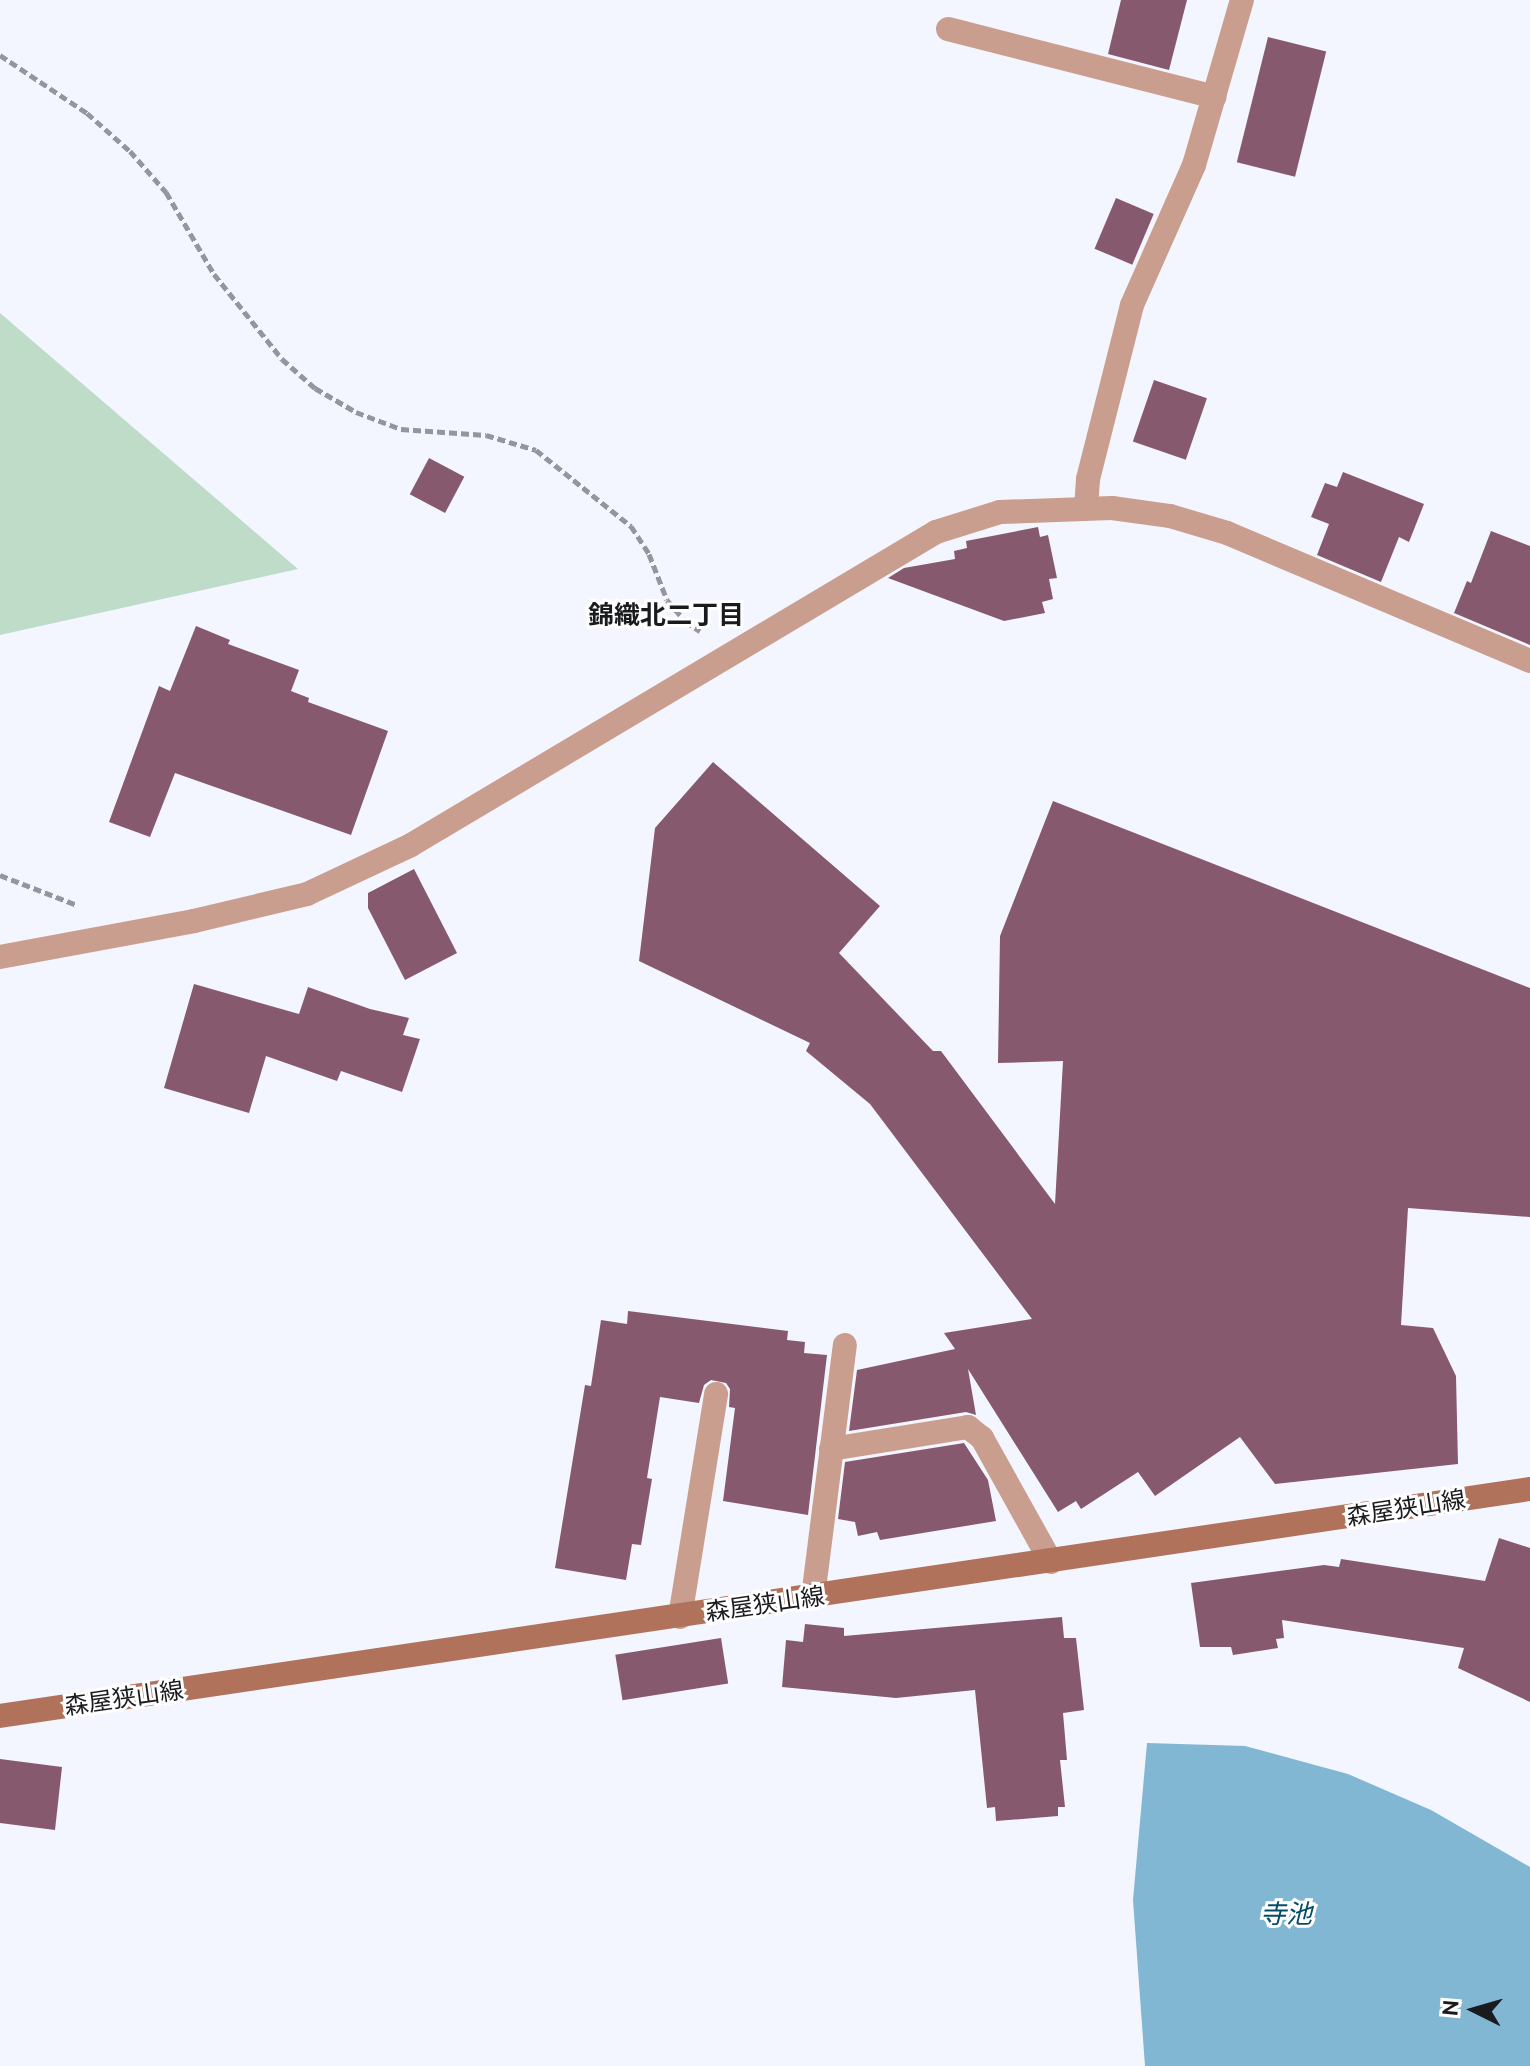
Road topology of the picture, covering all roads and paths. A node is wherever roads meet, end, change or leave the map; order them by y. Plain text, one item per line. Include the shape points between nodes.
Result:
1 (1242, 0) edge
2 (948, 29) dead end
3 (0, 55) edge
4 (1214, 97) junction
5 (1086, 508) junction
6 (710, 629) dead end
7 (1530, 661) edge
8 (0, 875) edge
9 (125, 934) junction
10 (0, 957) edge
11 (845, 1345) dead end
12 (716, 1394) dead end
13 (831, 1449) junction
14 (1530, 1489) edge
15 (1051, 1562) junction
16 (813, 1597) junction
17 (680, 1617) junction
18 (0, 1716) edge

1 - 4 street
2 - 4 street
3 - 6 path via 87,113 130,151 166,192 214,274 282,359 315,388 356,412 401,429 486,435 536,450 631,526 667,600 698,632
4 - 5 street via 1194,165 1132,305 1088,479
5 - 7 street via 1170,516 1227,533
5 - 9 street via 1000,512 936,532 411,845 307,894
8 - 9 path via 105,915
9 - 10 street
11 - 13 street
12 - 17 street
13 - 15 street via 968,1427 982,1438
13 - 16 street
14 - 15 main road, 森屋狭山線
15 - 16 main road, 森屋狭山線
16 - 17 main road, 森屋狭山線
17 - 18 main road, 森屋狭山線

